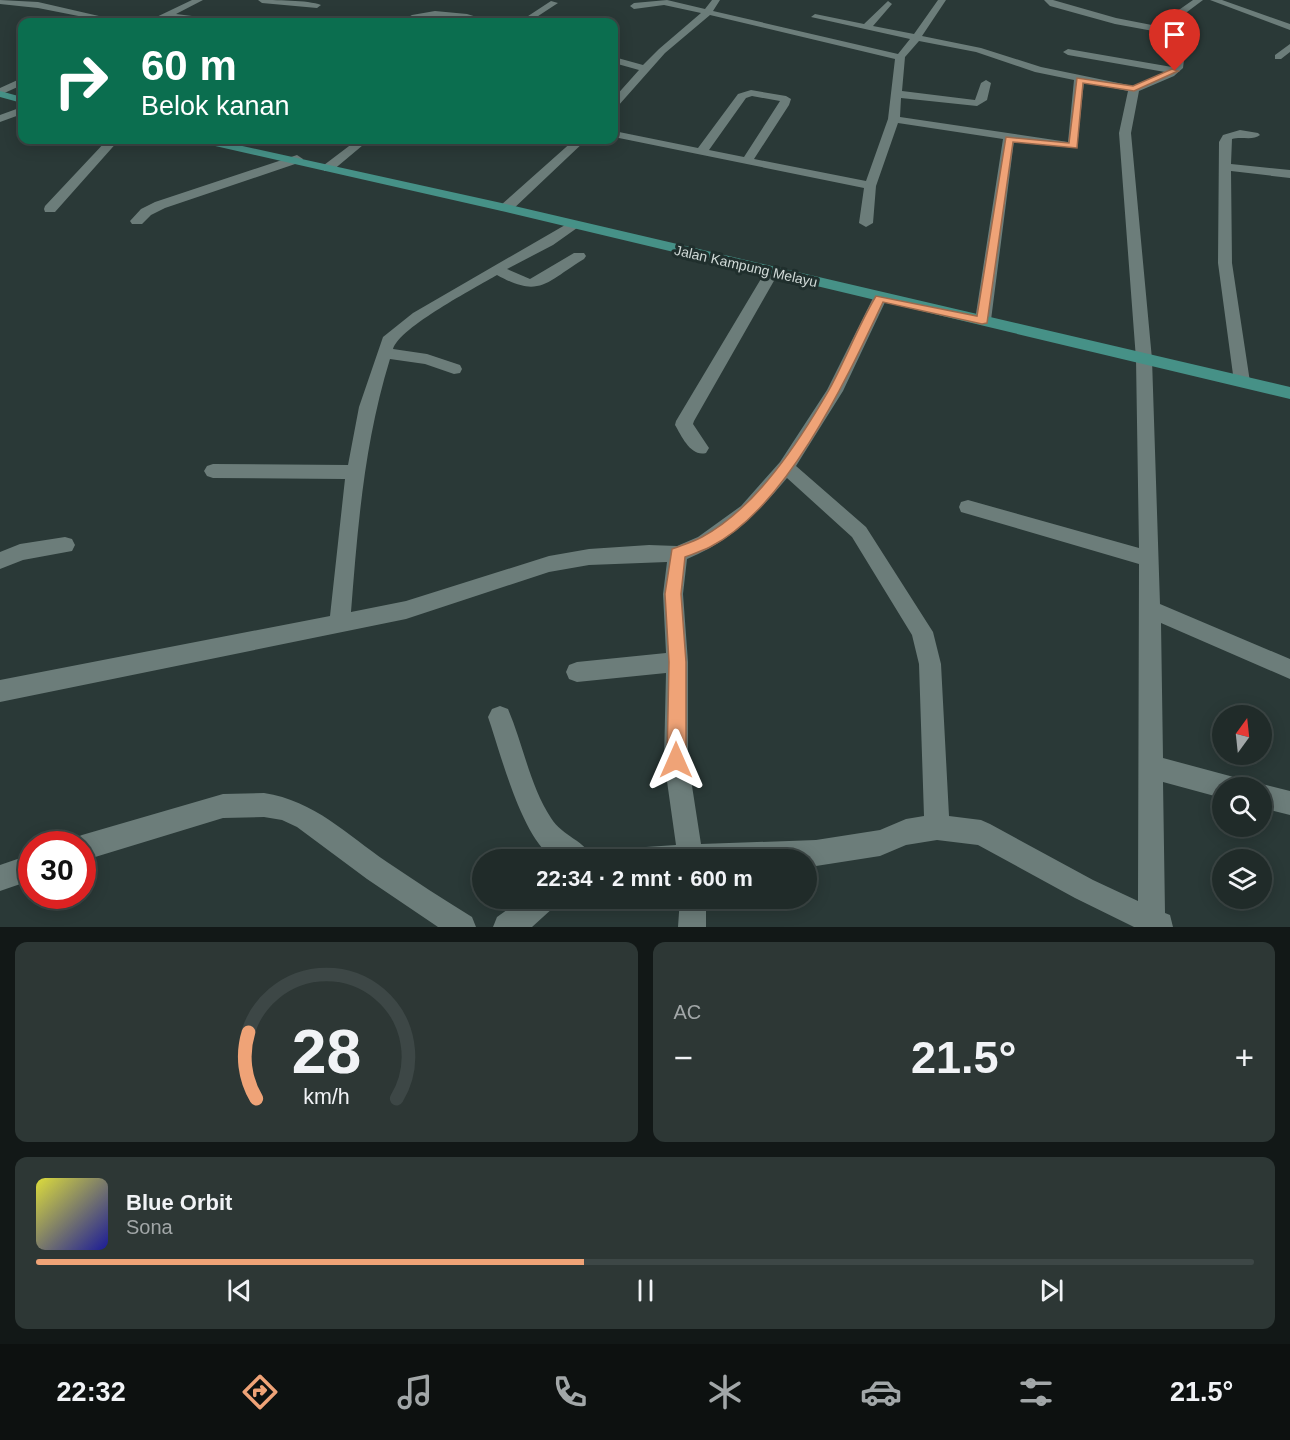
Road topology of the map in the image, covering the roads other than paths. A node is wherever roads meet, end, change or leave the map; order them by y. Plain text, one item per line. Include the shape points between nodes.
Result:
1 (199, 0) edge
2 (262, 0) edge
3 (716, 0) edge
4 (942, 0) edge
5 (1048, 0) edge
6 (1200, 0) edge
7 (1214, 0) edge
8 (0, 1) edge
9 (27, 2) edge
10 (554, 3) dead end
11 (888, 4) dead end
12 (317, 5) dead end
13 (634, 6) dead end
14 (0, 12) edge
15 (707, 13) junction
16 (167, 15) junction
17 (815, 17) dead end
18 (101, 18) edge
19 (160, 18) edge
20 (188, 18) edge
21 (412, 18) edge
22 (464, 18) edge
23 (530, 18) edge
24 (867, 27) junction
25 (1290, 27) edge
26 (1167, 31) junction
27 (917, 37) junction
28 (1290, 48) edge
29 (1068, 52) dead end
30 (900, 57) junction
31 (1278, 57) dead end
32 (618, 61) edge
33 (645, 69) junction
34 (1175, 71) junction
35 (1079, 80) junction
36 (18, 83) edge
37 (986, 83) dead end
38 (1134, 89) junction
39 (0, 93) edge
40 (896, 94) junction
41 (18, 99) edge
42 (618, 99) edge
43 (18, 112) edge
44 (0, 119) edge
45 (894, 119) junction
46 (618, 135) edge
47 (1254, 135) dead end
48 (1009, 138) junction
49 (109, 144) edge
50 (222, 144) edge
51 (358, 144) edge
52 (576, 144) edge
53 (702, 152) junction
54 (297, 159) junction
55 (747, 161) junction
56 (1225, 167) junction
57 (328, 168) junction
58 (1290, 174) edge
59 (870, 186) junction
60 (506, 208) junction
61 (50, 209) dead end
62 (137, 221) dead end
63 (866, 223) dead end
64 (572, 225) junction
65 (579, 256) dead end
66 (497, 269) junction
67 (772, 272) junction
68 (880, 298) junction
69 (982, 320) junction
70 (382, 354) junction
71 (1144, 359) junction
72 (454, 369) dead end
73 (1242, 382) junction
74 (1290, 393) edge
75 (700, 448) dead end
76 (786, 467) junction
77 (213, 471) dead end
78 (356, 471) junction
79 (968, 507) dead end
80 (64, 545) dead end
81 (678, 554) junction
82 (1149, 559) junction
83 (0, 561) edge
84 (1150, 609) junction
85 (340, 621) junction
86 (677, 662) junction
87 (1290, 669) edge
88 (577, 672) dead end
89 (0, 691) edge
90 (500, 717) dead end
91 (1152, 767) junction
92 (1212, 783) edge
93 (1272, 798) edge
94 (1290, 803) edge
95 (937, 827) junction
96 (96, 844) edge
97 (565, 849) edge
98 (690, 849) edge
99 (817, 853) edge
100 (18, 872) edge
101 (0, 878) edge
102 (532, 909) edge
103 (693, 909) edge
104 (1156, 925) edge
105 (462, 927) edge
106 (507, 927) edge
107 (692, 927) edge

1 - 16 street
2 - 12 street
3 - 15 street
4 - 27 street
5 - 26 street via 1115,21
6 - 26 street via 1166,24
7 - 25 street
8 - 9 street
9 - 14 street
9 - 18 street
10 - 23 street
11 - 24 street
13 - 15 street via 660,2
15 - 30 street
15 - 33 street
16 - 19 street
16 - 20 street
17 - 24 street
21 - 22 street via 433,13
24 - 27 street
26 - 34 street via 1181,44
27 - 30 street
27 - 35 street via 978,50
28 - 31 street
29 - 34 street
30 - 40 street
32 - 33 street
33 - 42 street
34 - 38 street
35 - 38 street
35 - 48 street via 1074,147
36 - 39 street
37 - 40 street via 982,100 977,103
38 - 71 street via 1125,133
39 - 41 main road
40 - 45 street
43 - 44 street
45 - 48 street
45 - 59 street
46 - 53 street
47 - 56 street via 1240,133 1227,137
48 - 69 street
49 - 61 street
50 - 54 main road, Jalan Kampung Melayu
51 - 57 street
52 - 60 street
53 - 55 street
53 - 55 street via 742,96 751,93 786,99
54 - 57 main road, Jalan Kampung Melayu
54 - 62 street via 160,205
55 - 59 street
56 - 58 street
56 - 73 street via 1225,263
57 - 60 main road, Jalan Kampung Melayu
59 - 63 street
60 - 64 main road, Jalan Kampung Melayu
64 - 66 street
64 - 67 main road, Jalan Kampung Melayu
65 - 66 street via 533,284 522,283
66 - 70 street via 418,316 388,341
67 - 68 main road, Jalan Kampung Melayu
67 - 75 street via 685,421
68 - 69 main road, Jalan Kampung Melayu
68 - 76 street via 835,391
69 - 71 main road, Jalan Kampung Melayu
70 - 72 street via 414,355
70 - 78 street via 367,407
71 - 73 main road, Jalan Kampung Melayu
71 - 82 street
73 - 74 main road, Jalan Kampung Melayu
76 - 81 street via 748,511 705,543
76 - 95 street via 859,532 922,632 930,664
77 - 78 street
78 - 85 street
79 - 82 street
80 - 83 street via 20,552
81 - 85 street via 588,556 549,564 405,610
81 - 86 street via 673,594
82 - 84 street
84 - 87 street
84 - 91 street
85 - 89 street
86 - 88 street
86 - 98 street via 676,760
90 - 97 street via 542,828
91 - 92 street
91 - 104 street
93 - 94 street
95 - 99 street via 906,832 880,843
95 - 104 street via 981,833
96 - 105 street via 224,806 282,808 306,818
100 - 101 street
102 - 106 street
103 - 107 street

